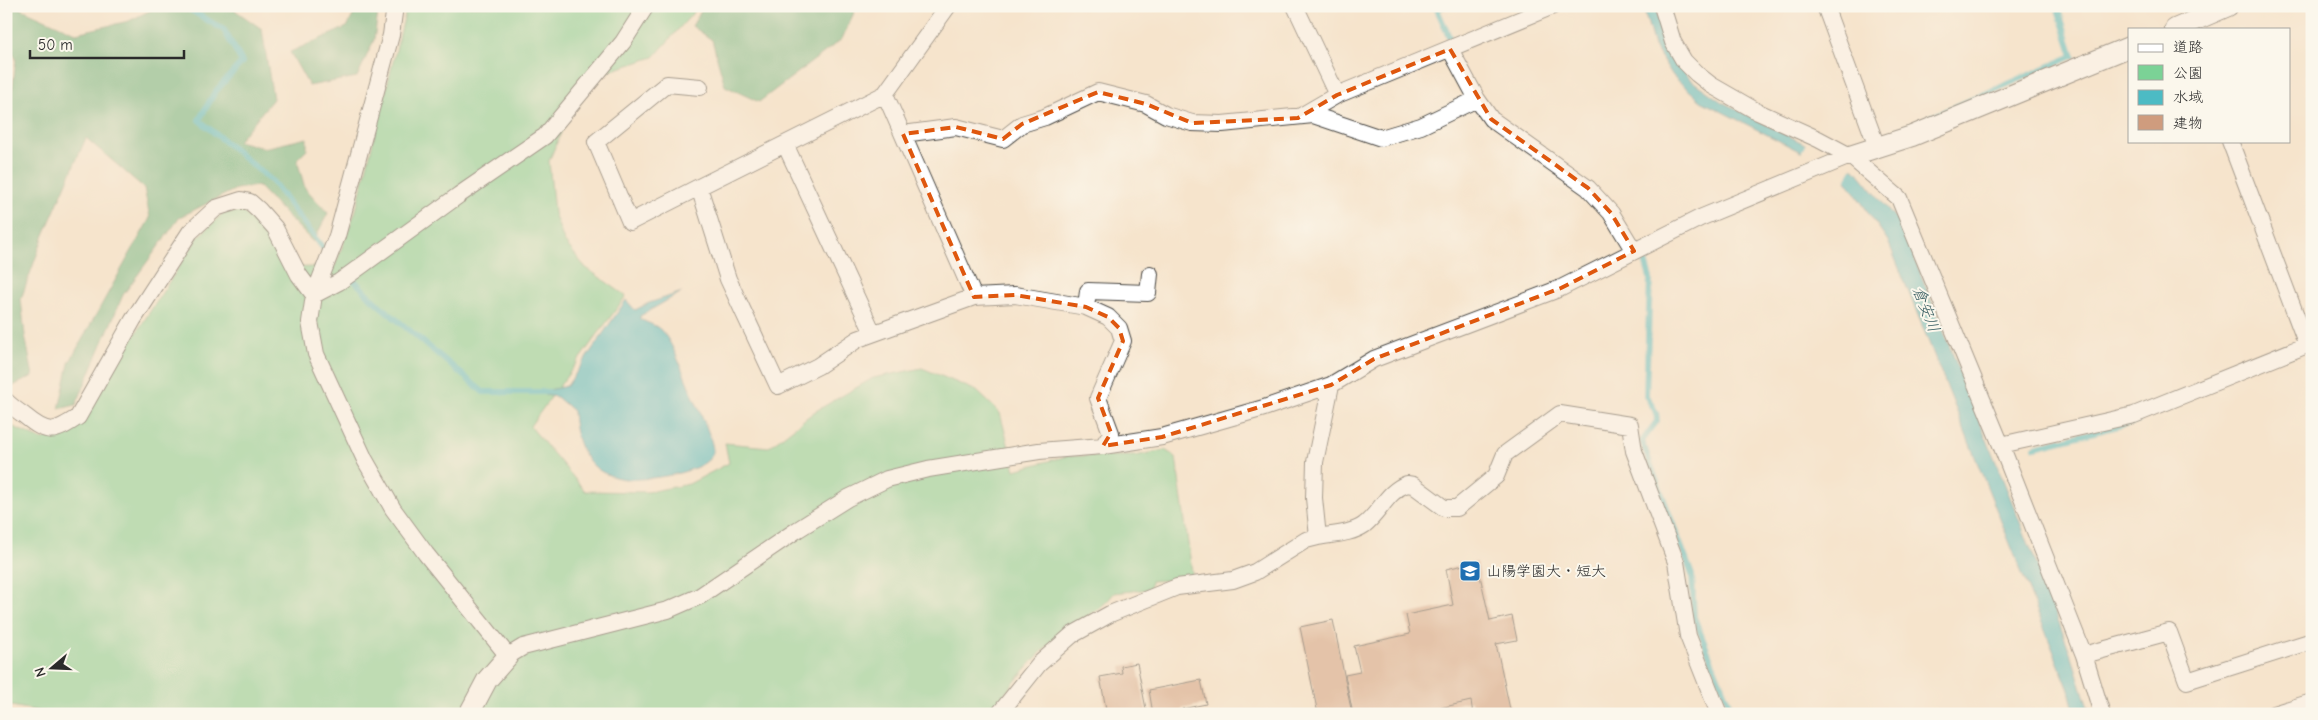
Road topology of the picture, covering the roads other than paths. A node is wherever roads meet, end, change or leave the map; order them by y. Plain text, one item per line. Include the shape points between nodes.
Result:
1 (394, 6) edge
2 (646, 6) edge
3 (948, 6) edge
4 (1295, 6) edge
5 (1553, 6) edge
6 (1662, 6) edge
7 (1825, 6) edge
8 (2228, 6) edge
9 (2183, 27) edge
10 (2128, 47) edge
11 (1452, 48) junction
12 (700, 86) dead end
13 (885, 94) junction
14 (1337, 95) junction
15 (1477, 99) junction
16 (1298, 118) junction
17 (903, 134) junction
18 (2230, 142) edge
19 (785, 144) junction
20 (1878, 147) junction
21 (1845, 158) junction
22 (700, 187) junction
23 (1634, 251) junction
24 (1150, 274) dead end
25 (314, 295) junction
26 (974, 297) junction
27 (1086, 307) junction
28 (873, 333) junction
29 (1331, 385) junction
30 (6, 401) edge
31 (2001, 445) junction
32 (1103, 446) junction
33 (1318, 537) junction
34 (2312, 641) edge
35 (2084, 655) junction
36 (508, 656) junction
37 (2312, 702) edge
38 (469, 714) edge
39 (999, 714) edge
40 (1719, 714) edge
41 (2102, 714) edge
42 (2273, 714) edge

1 - 25 street via 391,35 337,236
2 - 25 street via 623,42 545,136 339,282
3 - 13 street
4 - 14 street
5 - 11 street
6 - 21 street via 1673,42 1697,74 1758,112 1818,139
7 - 20 street
8 - 9 street
10 - 20 street
11 - 14 street
11 - 15 street
12 - 22 street via 667,84 596,142 630,222
13 - 17 street
13 - 19 street
14 - 16 street
15 - 16 street via 1421,126 1381,138 1313,116
15 - 23 street via 1491,119 1588,188 1611,212
16 - 17 street via 1192,123 1166,115 1146,104 1098,92 1022,124 1003,138 956,127
17 - 26 street
18 - 31 street via 2307,345 2134,415
19 - 22 street
19 - 28 street
20 - 21 street
21 - 23 street via 1700,218
21 - 31 street via 1899,198
22 - 28 street via 728,279 778,386
23 - 29 street via 1561,288 1374,359
24 - 27 street via 1148,293 1088,291
25 - 30 street via 299,275 275,228 250,202 241,200 216,208 190,232 133,320 78,417 65,426 40,429
25 - 36 street via 310,322 316,354 365,460 404,524
26 - 27 street via 1015,295
26 - 28 street
27 - 32 street via 1108,317 1119,328 1123,341 1098,398 1111,433
29 - 32 street via 1162,437
29 - 33 street via 1315,462
31 - 35 street
32 - 36 street via 1039,450 887,479 839,504 700,596 668,610 523,647
33 - 39 street via 1306,540 1255,572 1234,580 1177,587 1110,614 1072,635 1039,664
33 - 40 street via 1349,532 1364,524 1392,493 1407,484 1444,508 1457,508 1496,476 1505,454 1560,414 1630,425 1634,451 1676,562 1688,636
34 - 35 street via 2187,681 2169,632
35 - 41 street
36 - 38 street via 487,680
37 - 42 street

